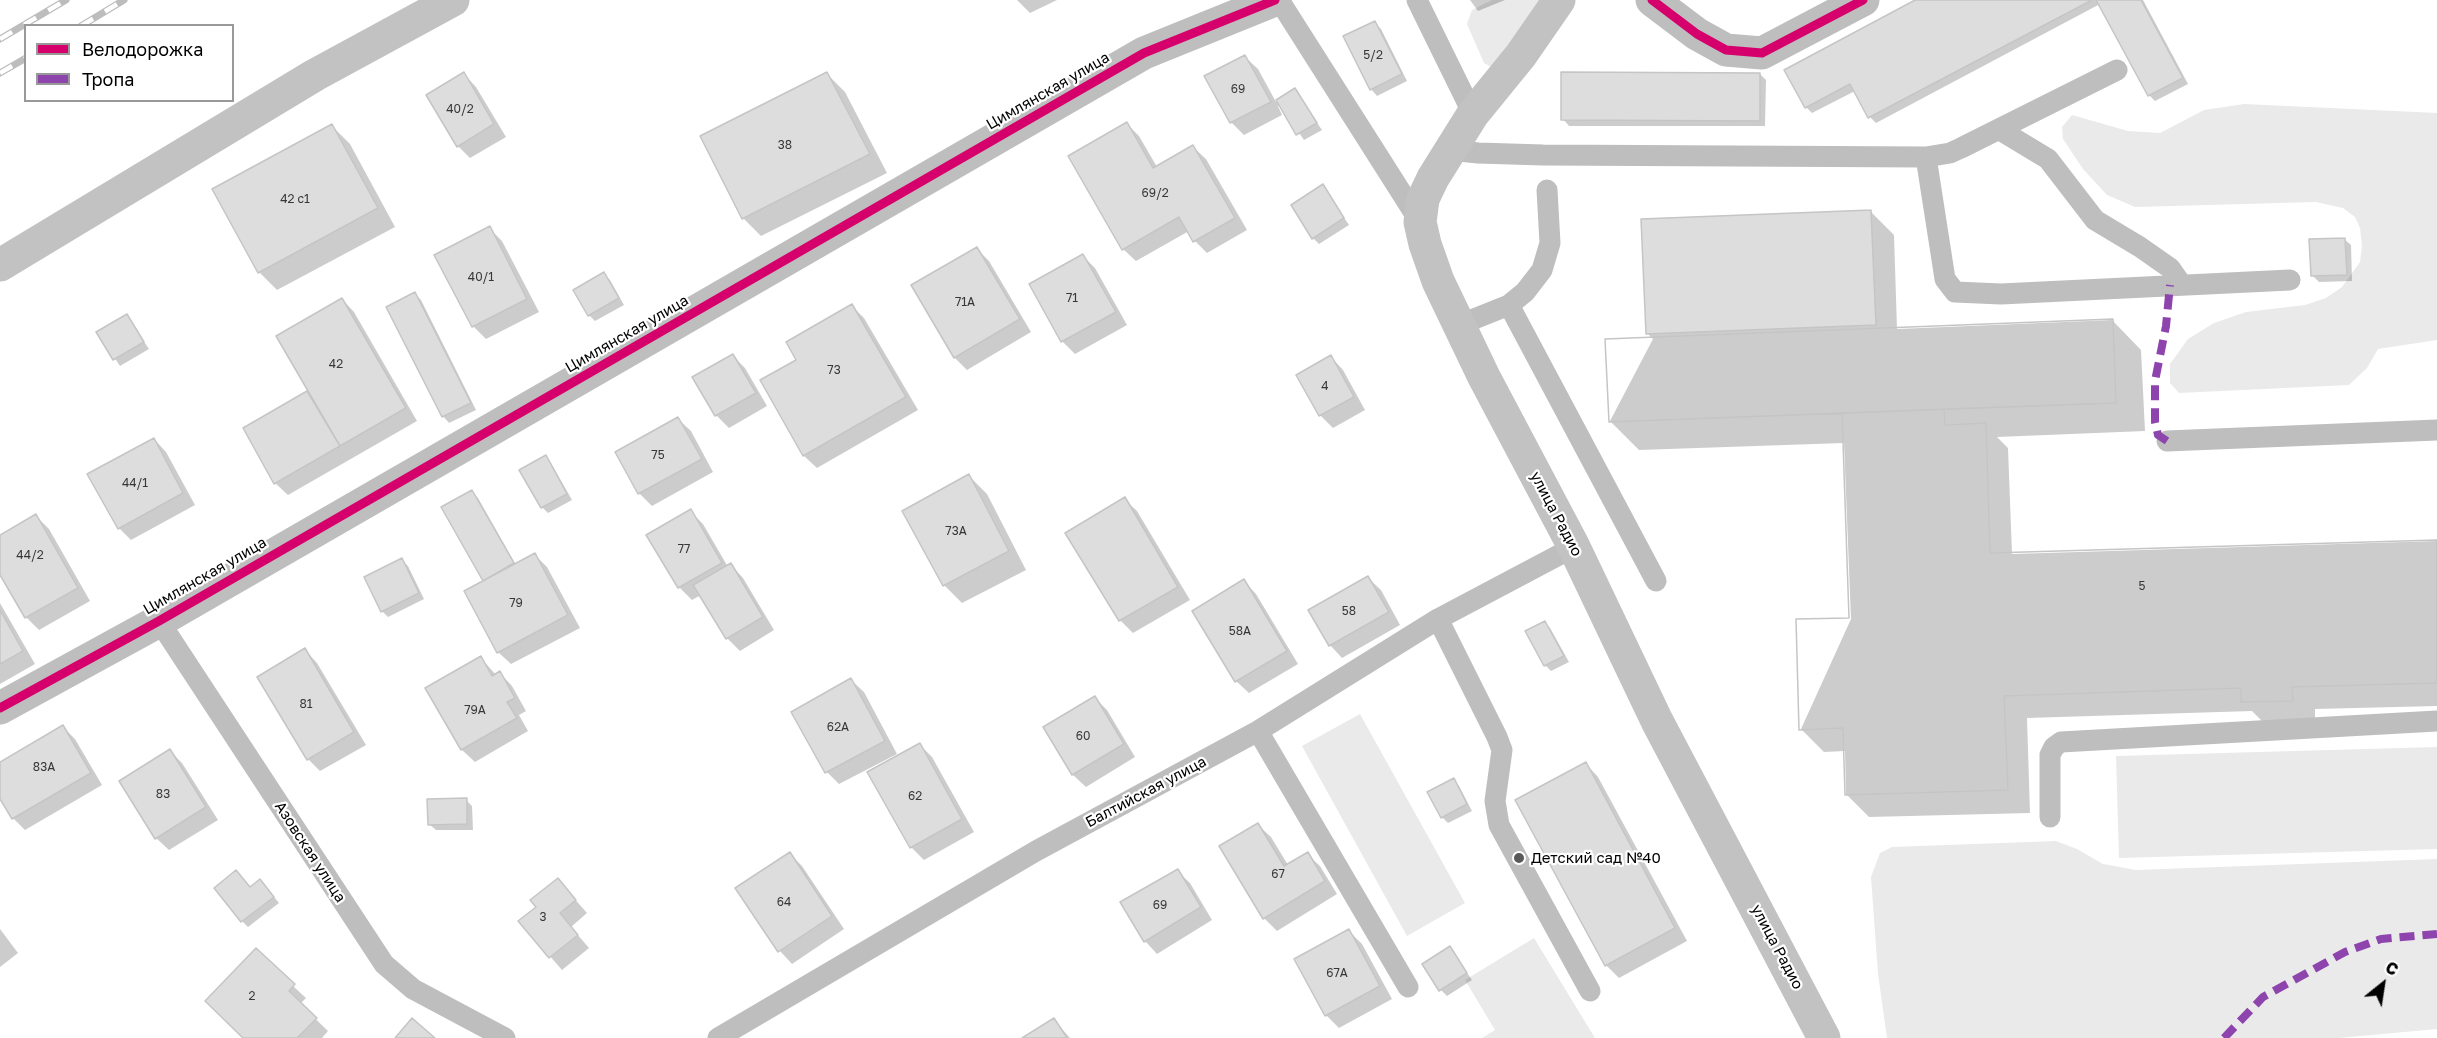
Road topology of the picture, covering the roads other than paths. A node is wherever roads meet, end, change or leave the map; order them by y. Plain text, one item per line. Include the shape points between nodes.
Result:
1 (453, 0) edge
2 (1277, 0) edge
3 (1417, 0) edge
4 (1559, 0) edge
5 (1652, 0) edge
6 (1863, 0) edge
7 (2117, 70) dead end
8 (1473, 114) junction
9 (2000, 130) junction
10 (1449, 150) junction
11 (1926, 157) junction
12 (1547, 190) dead end
13 (1420, 222) junction
14 (0, 265) edge
15 (2290, 280) dead end
16 (2182, 285) junction
17 (1509, 305) junction
18 (1459, 325) junction
19 (2437, 430) edge
20 (2167, 441) dead end
21 (1574, 547) junction
22 (1656, 581) dead end
23 (1438, 619) junction
24 (159, 621) junction
25 (0, 708) edge
26 (2437, 721) edge
27 (1258, 731) junction
28 (2050, 817) dead end
29 (1408, 987) dead end
30 (1590, 991) dead end
31 (505, 1038) edge
32 (718, 1038) edge
33 (1824, 1038) edge

1 - 14 main road via 315,75
2 - 13 lane
2 - 24 street, Цимлянская улица via 1144,53
3 - 8 lane
4 - 8 main road, улица Радио
5 - 6 street via 1726,50 1762,53
7 - 9 lane
8 - 10 main road, улица Радио
9 - 11 lane via 1950,153
9 - 16 lane via 2048,159 2095,220 2170,268
10 - 11 lane via 1543,155
10 - 13 main road, улица Радио via 1423,200
11 - 16 lane via 1945,279 1955,292 2001,294
12 - 17 lane via 1550,243 1542,270
13 - 18 main road, улица Радио via 1438,281
15 - 16 lane
17 - 18 lane
17 - 22 lane
18 - 21 main road, улица Радио
19 - 20 lane
21 - 23 lane, Балтийская улица
21 - 33 main road, улица Радио via 1657,721
23 - 27 lane, Балтийская улица
23 - 30 lane via 1502,750 1495,801 1499,825
24 - 25 street, Цимлянская улица
24 - 31 lane, Азовская улица via 384,963 413,989
26 - 28 lane via 2061,742 2050,755
27 - 29 lane
27 - 32 lane, Балтийская улица via 1036,851

